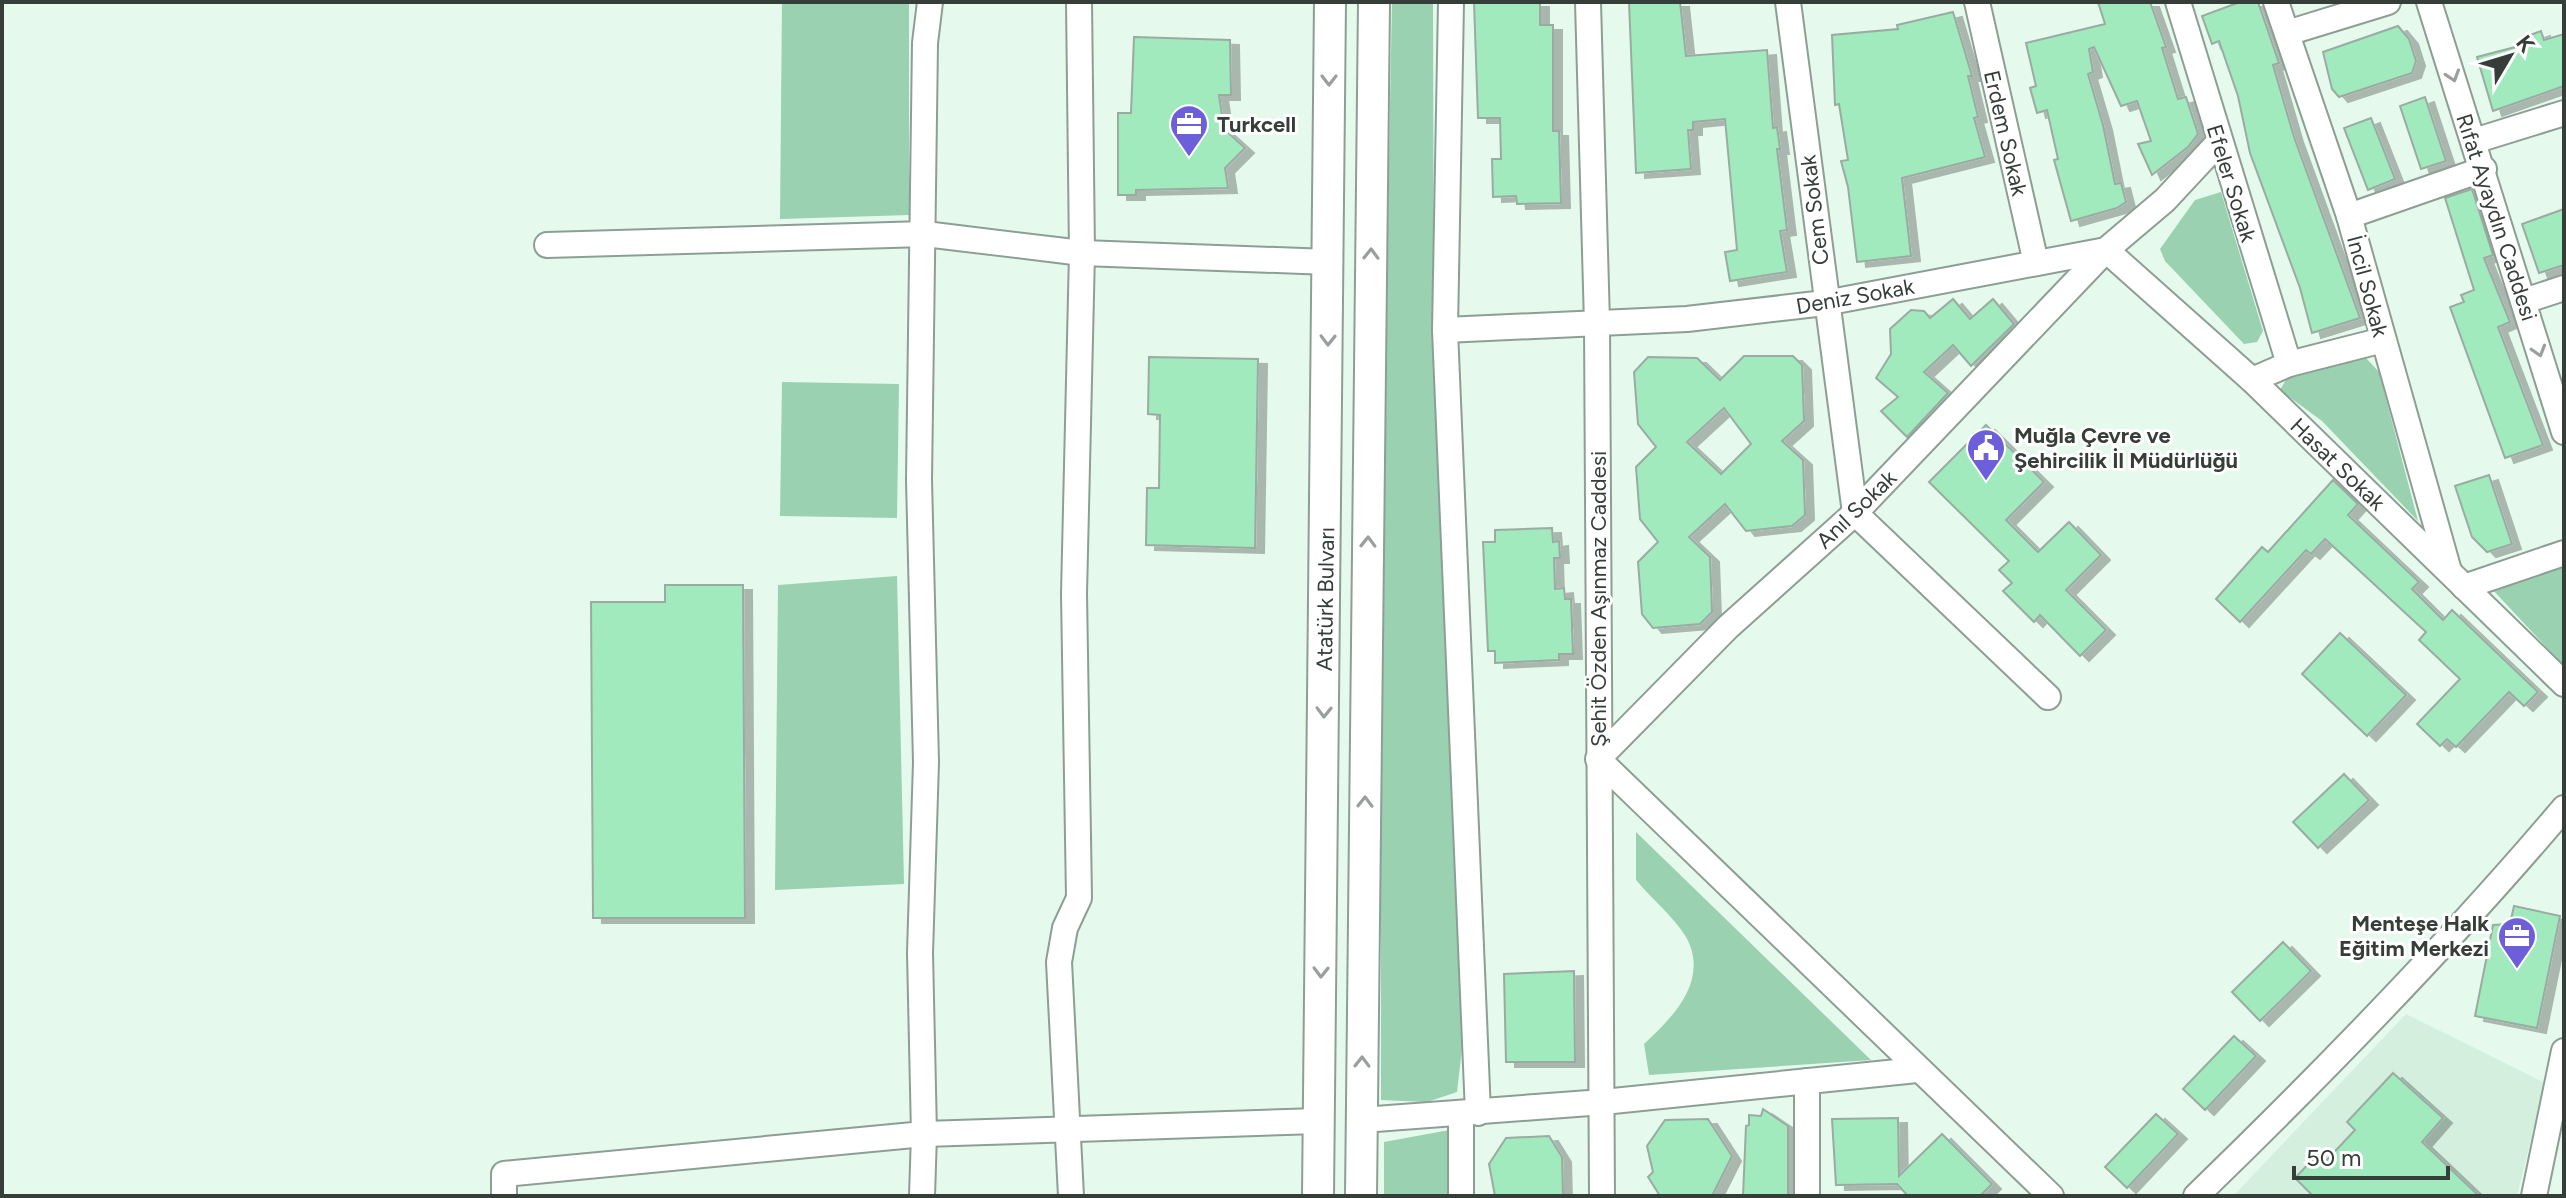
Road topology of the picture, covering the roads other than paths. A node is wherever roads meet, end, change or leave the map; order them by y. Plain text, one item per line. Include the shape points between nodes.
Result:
1 (930, 2) edge
2 (1079, 2) edge
3 (1330, 2) edge
4 (1374, 2) edge
5 (1451, 2) edge
6 (1588, 2) edge
7 (1788, 2) edge
8 (1977, 2) edge
9 (2178, 2) edge
10 (2276, 2) edge
11 (2388, 2) edge
12 (2429, 2) edge
13 (2287, 33) junction
14 (2564, 113) edge
15 (2474, 141) junction
16 (2219, 142) junction
17 (2484, 169) junction
18 (2349, 216) junction
19 (925, 234) junction
20 (547, 245) dead end
21 (2106, 250) junction
22 (1082, 253) junction
23 (1329, 262) junction
24 (2036, 263) junction
25 (2564, 288) edge
26 (2524, 301) junction
27 (1825, 303) junction
28 (1597, 323) junction
29 (1445, 330) junction
30 (2383, 340) junction
31 (2289, 364) junction
32 (2252, 380) junction
33 (2564, 432) edge
34 (1855, 513) junction
35 (2564, 553) edge
36 (2457, 581) junction
37 (2564, 684) edge
38 (2048, 697) dead end
39 (1598, 759) junction
40 (2564, 808) edge
41 (2563, 1059) edge
42 (1917, 1070) junction
43 (1807, 1081) junction
44 (1603, 1102) junction
45 (1469, 1113) junction
46 (1362, 1120) junction
47 (1318, 1121) junction
48 (1068, 1128) junction
49 (924, 1134) junction
50 (504, 1185) edge
51 (2208, 1193) edge
52 (922, 1196) edge
53 (1071, 1196) edge
54 (1318, 1196) edge
55 (1361, 1196) edge
56 (1461, 1196) edge
57 (1602, 1196) edge
58 (1807, 1196) edge
59 (2051, 1196) edge
60 (2534, 1196) edge

1 - 19 street via 925,43
2 - 22 street
3 -> 23 main road, Atatürk Bulvarı
46 -> 4 main road, Atatürk Bulvarı
5 - 29 street
6 - 28 street, Şehit Özden Aşınmaz Caddesi
7 - 27 street, Cem Sokak
8 - 24 street, Erdem Sokak
9 - 16 street, Efeler Sokak
10 - 13 street, İncil Sokak
11 - 13 street
12 -> 15 street, Rıfat Ayaydın Caddesi
13 - 18 street, İncil Sokak
14 - 15 street
15 - 17 street, Rıfat Ayaydın Caddesi
16 - 21 street, Deniz Sokak via 2165,200
16 - 31 street, Efeler Sokak
17 - 18 street
17 - 26 street, Rıfat Ayaydın Caddesi
18 - 30 street, İncil Sokak
19 - 20 street
19 - 22 street
19 - 49 street via 919,480 926,762 920,953
21 - 24 street, Deniz Sokak
21 - 32 street, Hasat Sokak
21 - 34 street, Anıl Sokak
22 - 23 street
22 - 48 street via 1074,594 1079,898 1065,928 1059,962
23 -> 47 main road, Atatürk Bulvarı
24 - 27 street, Deniz Sokak
25 - 26 street
26 -> 33 street, Rıfat Ayaydın Caddesi
27 - 28 street, Deniz Sokak
27 - 34 street, Cem Sokak
28 - 29 street, Deniz Sokak
28 - 39 street, Şehit Özden Aşınmaz Caddesi
29 - 45 street
30 - 31 street
30 - 36 street, İncil Sokak
31 - 32 street
32 - 36 street, Hasat Sokak
34 - 38 street
34 - 39 street, Anıl Sokak via 1728,627
35 - 36 street
36 - 37 street, Hasat Sokak
39 - 42 street
39 - 44 street, Şehit Özden Aşınmaz Caddesi
40 - 51 street via 2468,919
41 - 60 street
42 - 43 street
42 - 59 street
43 - 44 street
43 - 58 street
44 - 45 street
44 - 57 street, Şehit Özden Aşınmaz Caddesi
45 - 46 street
45 - 56 street
46 - 47 main road
46 - 55 main road, Atatürk Bulvarı
47 - 48 street
47 - 54 main road, Atatürk Bulvarı
48 - 49 street
48 - 53 street
49 - 50 street
49 - 52 street

